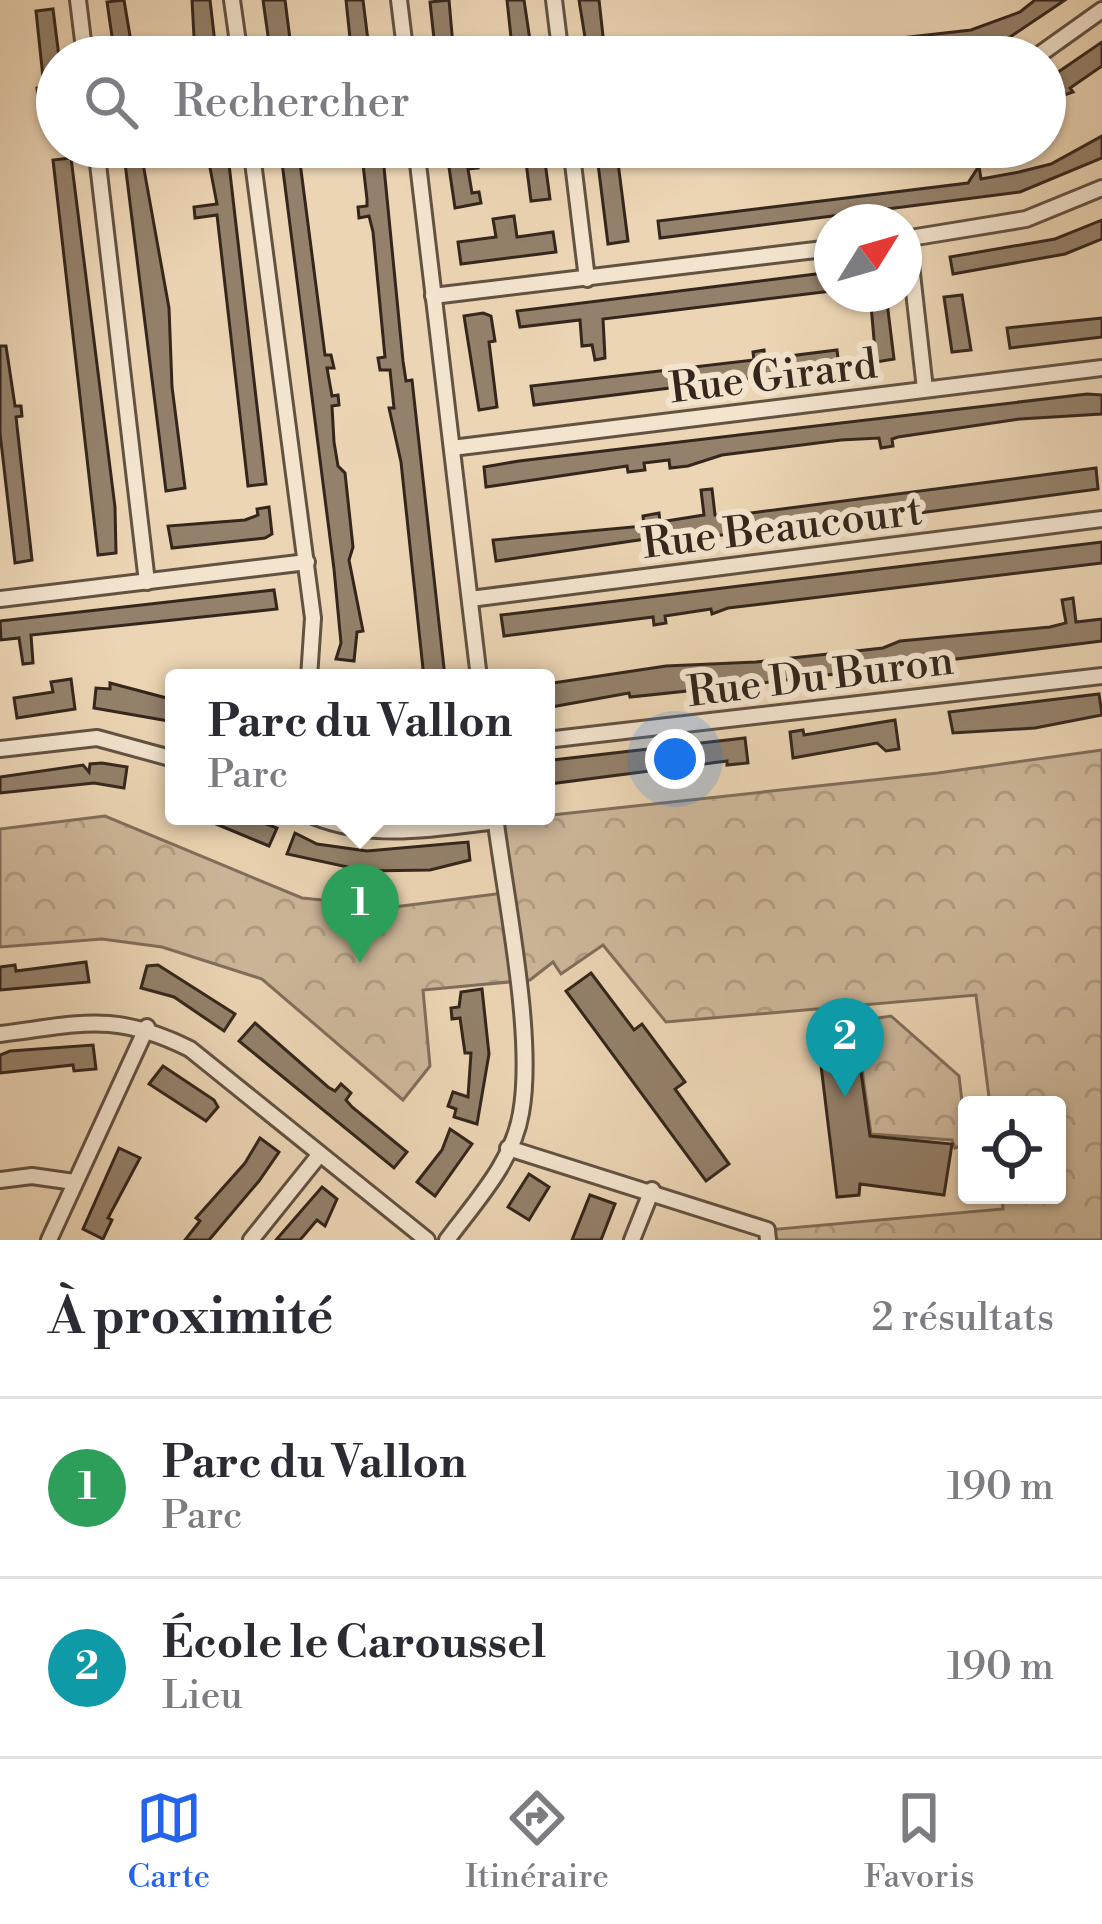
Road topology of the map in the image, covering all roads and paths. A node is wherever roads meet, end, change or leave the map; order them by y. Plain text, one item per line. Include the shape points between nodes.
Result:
1 (78, 0) edge
2 (232, 0) edge
3 (399, 0) edge
4 (554, 0) edge
5 (1102, 10) edge
6 (82, 36) edge
7 (237, 36) edge
8 (403, 36) edge
9 (558, 36) edge
10 (1065, 36) edge
11 (98, 168) edge
12 (254, 168) edge
13 (418, 168) edge
14 (573, 168) edge
15 (1102, 188) edge
16 (922, 235) edge
17 (814, 250) edge
18 (586, 279) junction
19 (433, 296) junction
20 (916, 312) edge
21 (1102, 368) edge
22 (926, 389) junction
23 (452, 448) junction
24 (1102, 519) edge
25 (307, 562) junction
26 (147, 581) junction
27 (470, 598) junction
28 (0, 599) edge
29 (310, 669) edge
30 (478, 669) edge
31 (1102, 676) edge
32 (555, 739) edge
33 (0, 749) edge
34 (165, 757) edge
35 (336, 825) edge
36 (454, 825) edge
37 (496, 825) edge
38 (147, 1027) junction
39 (0, 1034) edge
40 (508, 1148) junction
41 (320, 1154) junction
42 (0, 1180) edge
43 (74, 1182) junction
44 (652, 1190) junction
45 (49, 1240) edge
46 (251, 1240) edge
47 (427, 1240) edge
48 (447, 1240) edge
49 (632, 1240) edge
50 (768, 1240) edge

1 - 6 street
2 - 7 street
3 - 8 street
4 - 9 street
5 - 10 street
11 - 26 street
12 - 25 street
13 - 19 street
14 - 18 street
15 - 16 street via 1026,218
17 - 18 street
18 - 19 street
19 - 23 street
20 - 22 street
21 - 22 street, Rue Girard
22 - 23 street, Rue Girard
23 - 27 street
24 - 27 street, Rue Beaucourt
25 - 26 street
25 - 29 street
26 - 28 street
27 - 30 street
31 - 32 street, Rue Du Buron
33 - 34 street via 97,738
35 - 36 street
37 - 40 street via 524,1076
38 - 39 street via 114,1020
38 - 41 street via 190,1049
38 - 43 street
40 - 44 street
40 - 48 street
41 - 46 street
41 - 47 street
42 - 43 street
43 - 45 street
44 - 49 street
44 - 50 street via 766,1230

